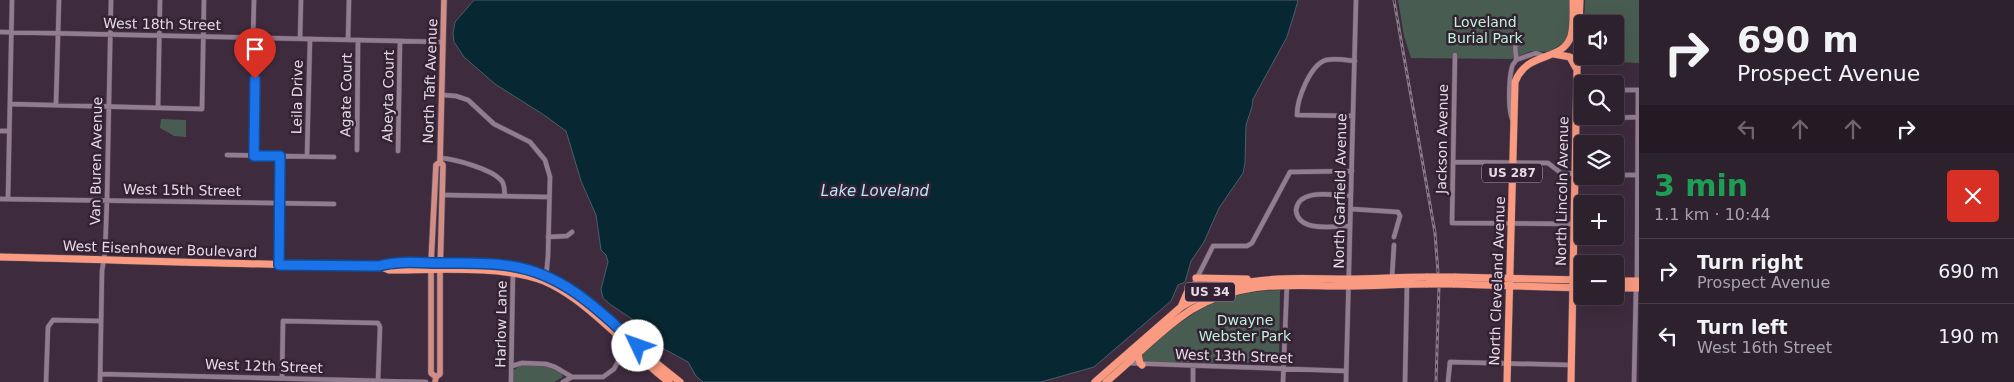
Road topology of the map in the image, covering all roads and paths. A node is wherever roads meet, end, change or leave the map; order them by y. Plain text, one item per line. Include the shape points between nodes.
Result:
1 (12, 0) edge
2 (59, 0) edge
3 (111, 0) edge
4 (160, 0) edge
5 (204, 0) edge
6 (254, 0) edge
7 (301, 0) edge
8 (349, 0) edge
9 (444, 0) edge
10 (1356, 0) edge
11 (1573, 0) edge
12 (1580, 0) edge
13 (0, 32) edge
14 (11, 32) junction
15 (58, 33) junction
16 (110, 34) junction
17 (160, 36) junction
18 (204, 36) junction
19 (254, 38) junction
20 (300, 39) junction
21 (310, 39) junction
22 (348, 40) junction
23 (358, 40) junction
24 (400, 41) junction
25 (443, 42) junction
26 (1516, 44) dead end
27 (1455, 55) dead end
28 (1548, 56) junction
29 (1516, 60) junction
30 (1354, 61) junction
31 (1576, 69) junction
32 (1624, 90) edge
33 (1639, 90) edge
34 (443, 95) junction
35 (10, 104) junction
36 (56, 104) junction
37 (109, 105) junction
38 (158, 107) junction
39 (1353, 116) junction
40 (1639, 117) edge
41 (1624, 118) edge
42 (1514, 122) junction
43 (0, 131) edge
44 (9, 131) junction
45 (1578, 135) edge
46 (357, 150) dead end
47 (398, 151) dead end
48 (227, 155) dead end
49 (254, 156) junction
50 (280, 156) junction
51 (307, 156) junction
52 (334, 157) dead end
53 (440, 160) junction
54 (1454, 162) junction
55 (1513, 162) junction
56 (1352, 171) junction
57 (1574, 174) edge
58 (1624, 175) edge
59 (1639, 175) edge
60 (443, 195) junction
61 (505, 196) junction
62 (1351, 196) junction
63 (549, 197) junction
64 (0, 198) edge
65 (8, 199) junction
66 (107, 200) junction
67 (280, 203) junction
68 (334, 204) dead end
69 (1351, 209) junction
70 (1511, 224) junction
71 (1574, 224) edge
72 (1350, 226) junction
73 (572, 232) dead end
74 (548, 237) junction
75 (1394, 237) dead end
76 (1394, 245) dead end
77 (1574, 245) edge
78 (0, 257) edge
79 (104, 259) junction
80 (279, 265) junction
81 (431, 267) junction
82 (441, 267) junction
83 (513, 270) junction
84 (1392, 277) junction
85 (546, 278) junction
86 (1196, 278) junction
87 (1257, 280) junction
88 (1407, 280) junction
89 (1573, 280) junction
90 (1287, 282) junction
91 (1510, 282) junction
92 (1349, 283) junction
93 (1624, 283) edge
94 (1638, 285) edge
95 (1624, 287) edge
96 (1573, 288) junction
97 (1191, 291) junction
98 (1197, 303) junction
99 (1180, 308) junction
100 (100, 322) junction
101 (629, 342) junction
102 (1138, 354) junction
103 (1125, 362) junction
104 (1507, 364) junction
105 (1142, 365) junction
106 (1571, 365) junction
107 (512, 366) junction
108 (1193, 366) junction
109 (1283, 369) junction
110 (1346, 371) junction
111 (100, 374) junction
112 (576, 377) junction
113 (282, 378) junction
114 (218, 379) edge
115 (436, 380) edge
116 (375, 381) edge
117 (46, 382) edge
118 (100, 382) edge
119 (426, 382) edge
120 (511, 382) edge
121 (563, 382) edge
122 (669, 382) edge
123 (680, 382) edge
124 (1095, 382) edge
125 (1106, 382) edge
126 (1193, 382) edge
127 (1283, 382) edge
128 (1346, 382) edge
129 (1405, 382) edge
130 (1448, 382) edge
131 (1507, 382) edge
132 (1571, 382) edge
133 (1634, 382) edge

1 - 14 street
2 - 15 street
3 - 16 street, Van Buren Avenue
4 - 17 street
5 - 18 street
6 - 19 street
7 - 20 street
8 - 22 street, Agate Court
9 - 25 main road, North Taft Avenue
10 - 30 street, North Garfield Avenue
11 - 28 highway, North Cleveland Avenue / US 287 via 1571,36 1565,46
12 - 31 highway, North Lincoln Avenue
13 - 14 street, West 18th Street
14 - 15 street, West 18th Street
14 - 35 street
15 - 16 street, West 18th Street
15 - 36 street
16 - 17 street, West 18th Street
16 - 37 street, Van Buren Avenue
17 - 18 street, West 18th Street
17 - 38 street
18 - 19 street, West 18th Street
18 - 38 street via 202,109
19 - 20 street, West 18th Street
19 - 49 street
20 - 21 street, West 18th Street
21 - 22 street, West 18th Street
21 - 51 street, Leila Drive
22 - 23 street, West 18th Street
23 - 24 street, West 18th Street
23 - 46 street, Agate Court
24 - 25 street, West 18th Street
24 - 47 street, Abeyta Court
25 - 34 main road, North Taft Avenue
26 - 29 street
27 - 54 street, Jackson Avenue
28 - 29 street via 1536,53
28 - 31 highway via 1562,54 1570,57
28 - 42 highway, North Cleveland Avenue / US 287 via 1530,62 1517,78
29 - 42 street via 1512,66 1510,96 1510,117
30 - 39 street, North Garfield Avenue
30 - 39 street via 1329,60 1318,65 1301,94 1297,110 1297,115
31 - 45 highway, North Lincoln Avenue
32 - 33 street
33 - 40 street
34 - 53 main road, North Taft Avenue
34 - 63 street via 465,98 494,124 530,142 548,166
35 - 36 street
35 - 44 street
36 - 37 street
37 - 38 street
37 - 66 street, Van Buren Avenue
39 - 56 street, North Garfield Avenue
40 - 41 street
40 - 59 street
42 - 55 highway, North Cleveland Avenue / US 287
43 - 44 street
44 - 65 street
48 - 49 street
49 - 50 street
50 - 51 street
50 - 67 street
51 - 52 street
53 - 60 main road, North Taft Avenue
53 - 61 street via 458,160 497,177 504,184
53 - 81 main road, North Taft Avenue via 436,165
54 - 55 street
54 - 70 street, Jackson Avenue via 1452,223
55 - 57 street via 1548,163 1561,173
55 - 70 highway, North Cleveland Avenue / US 287
56 - 62 street, North Garfield Avenue
56 - 86 street via 1290,172 1252,243 1247,246 1213,246
58 - 59 street
59 - 94 street
60 - 61 street
60 - 82 main road, North Taft Avenue
61 - 63 street
62 - 69 street, North Garfield Avenue
62 - 72 street via 1309,195 1298,203 1296,210 1299,220 1305,225
63 - 74 street
64 - 65 street, West 15th Street
65 - 66 street, West 15th Street
66 - 67 street, West 15th Street
66 - 79 street, Van Buren Avenue
67 - 68 street, West 15th Street
67 - 80 street
69 - 72 street, North Garfield Avenue
69 - 75 street via 1398,212 1400,216
70 - 71 street
70 - 91 highway, North Cleveland Avenue / US 287
72 - 92 street, North Garfield Avenue
73 - 74 street via 567,236
74 - 85 street
76 - 84 street
77 - 89 highway, North Lincoln Avenue
78 - 79 highway, West Eisenhower Boulevard
79 - 80 highway, West Eisenhower Boulevard
79 - 100 street, Van Buren Avenue
80 - 81 highway, West Eisenhower Boulevard via 379,266 389,270
81 - 82 highway, West Eisenhower Boulevard
81 - 115 main road, North Taft Avenue via 431,373
82 - 83 highway, West Eisenhower Boulevard
82 - 115 main road, North Taft Avenue via 440,374
83 - 85 highway, West Eisenhower Boulevard
83 - 107 street, Harlow Lane
84 - 88 highway, US 34
84 - 92 highway, US 34
85 - 101 highway, West Eisenhower Boulevard via 570,288 587,301
86 - 87 highway
86 - 97 street
87 - 90 highway, US 34
87 - 98 highway, US 34 via 1229,285
88 - 91 highway, US 34, bridge
88 - 92 highway, US 34
88 - 129 street
89 - 91 highway, US 34
89 - 96 highway, North Lincoln Avenue
90 - 92 highway, US 34
90 - 98 highway, US 34 via 1234,290
90 - 109 street
91 - 96 highway, US 34
91 - 104 highway, North Cleveland Avenue / US 287
92 - 110 street, North Garfield Avenue
93 - 94 highway
94 - 95 highway
94 - 133 street
96 - 106 highway, North Lincoln Avenue
97 - 98 street
97 - 99 highway
98 - 99 highway, US 34
98 - 102 highway, US 34
99 - 103 highway, US 34
100 - 111 street, Van Buren Avenue
100 - 117 street via 50,322
101 - 112 street via 607,376
101 - 122 highway, West Eisenhower Boulevard via 641,359
101 - 123 highway, West Eisenhower Boulevard
102 - 103 highway, US 34
102 - 105 highway
103 - 105 street, West 13th Street
103 - 124 highway, US 34
103 - 125 highway, US 34
104 - 106 street
104 - 130 street via 1450,362
104 - 131 highway, North Cleveland Avenue / US 287
105 - 108 street, West 13th Street
106 - 132 highway, North Lincoln Avenue
107 - 112 street via 522,363 552,365
107 - 120 street, Harlow Lane
108 - 109 street, West 13th Street
108 - 126 street
109 - 110 street, West 13th Street
109 - 127 street
110 - 128 street, North Garfield Avenue
111 - 114 street, West 12th Street
111 - 118 street, Van Buren Avenue
112 - 121 street
113 - 114 street, West 12th Street
113 - 116 street, West 12th Street
113 - 116 street via 283,320 378,323 380,346
116 - 119 street, West 12th Street

